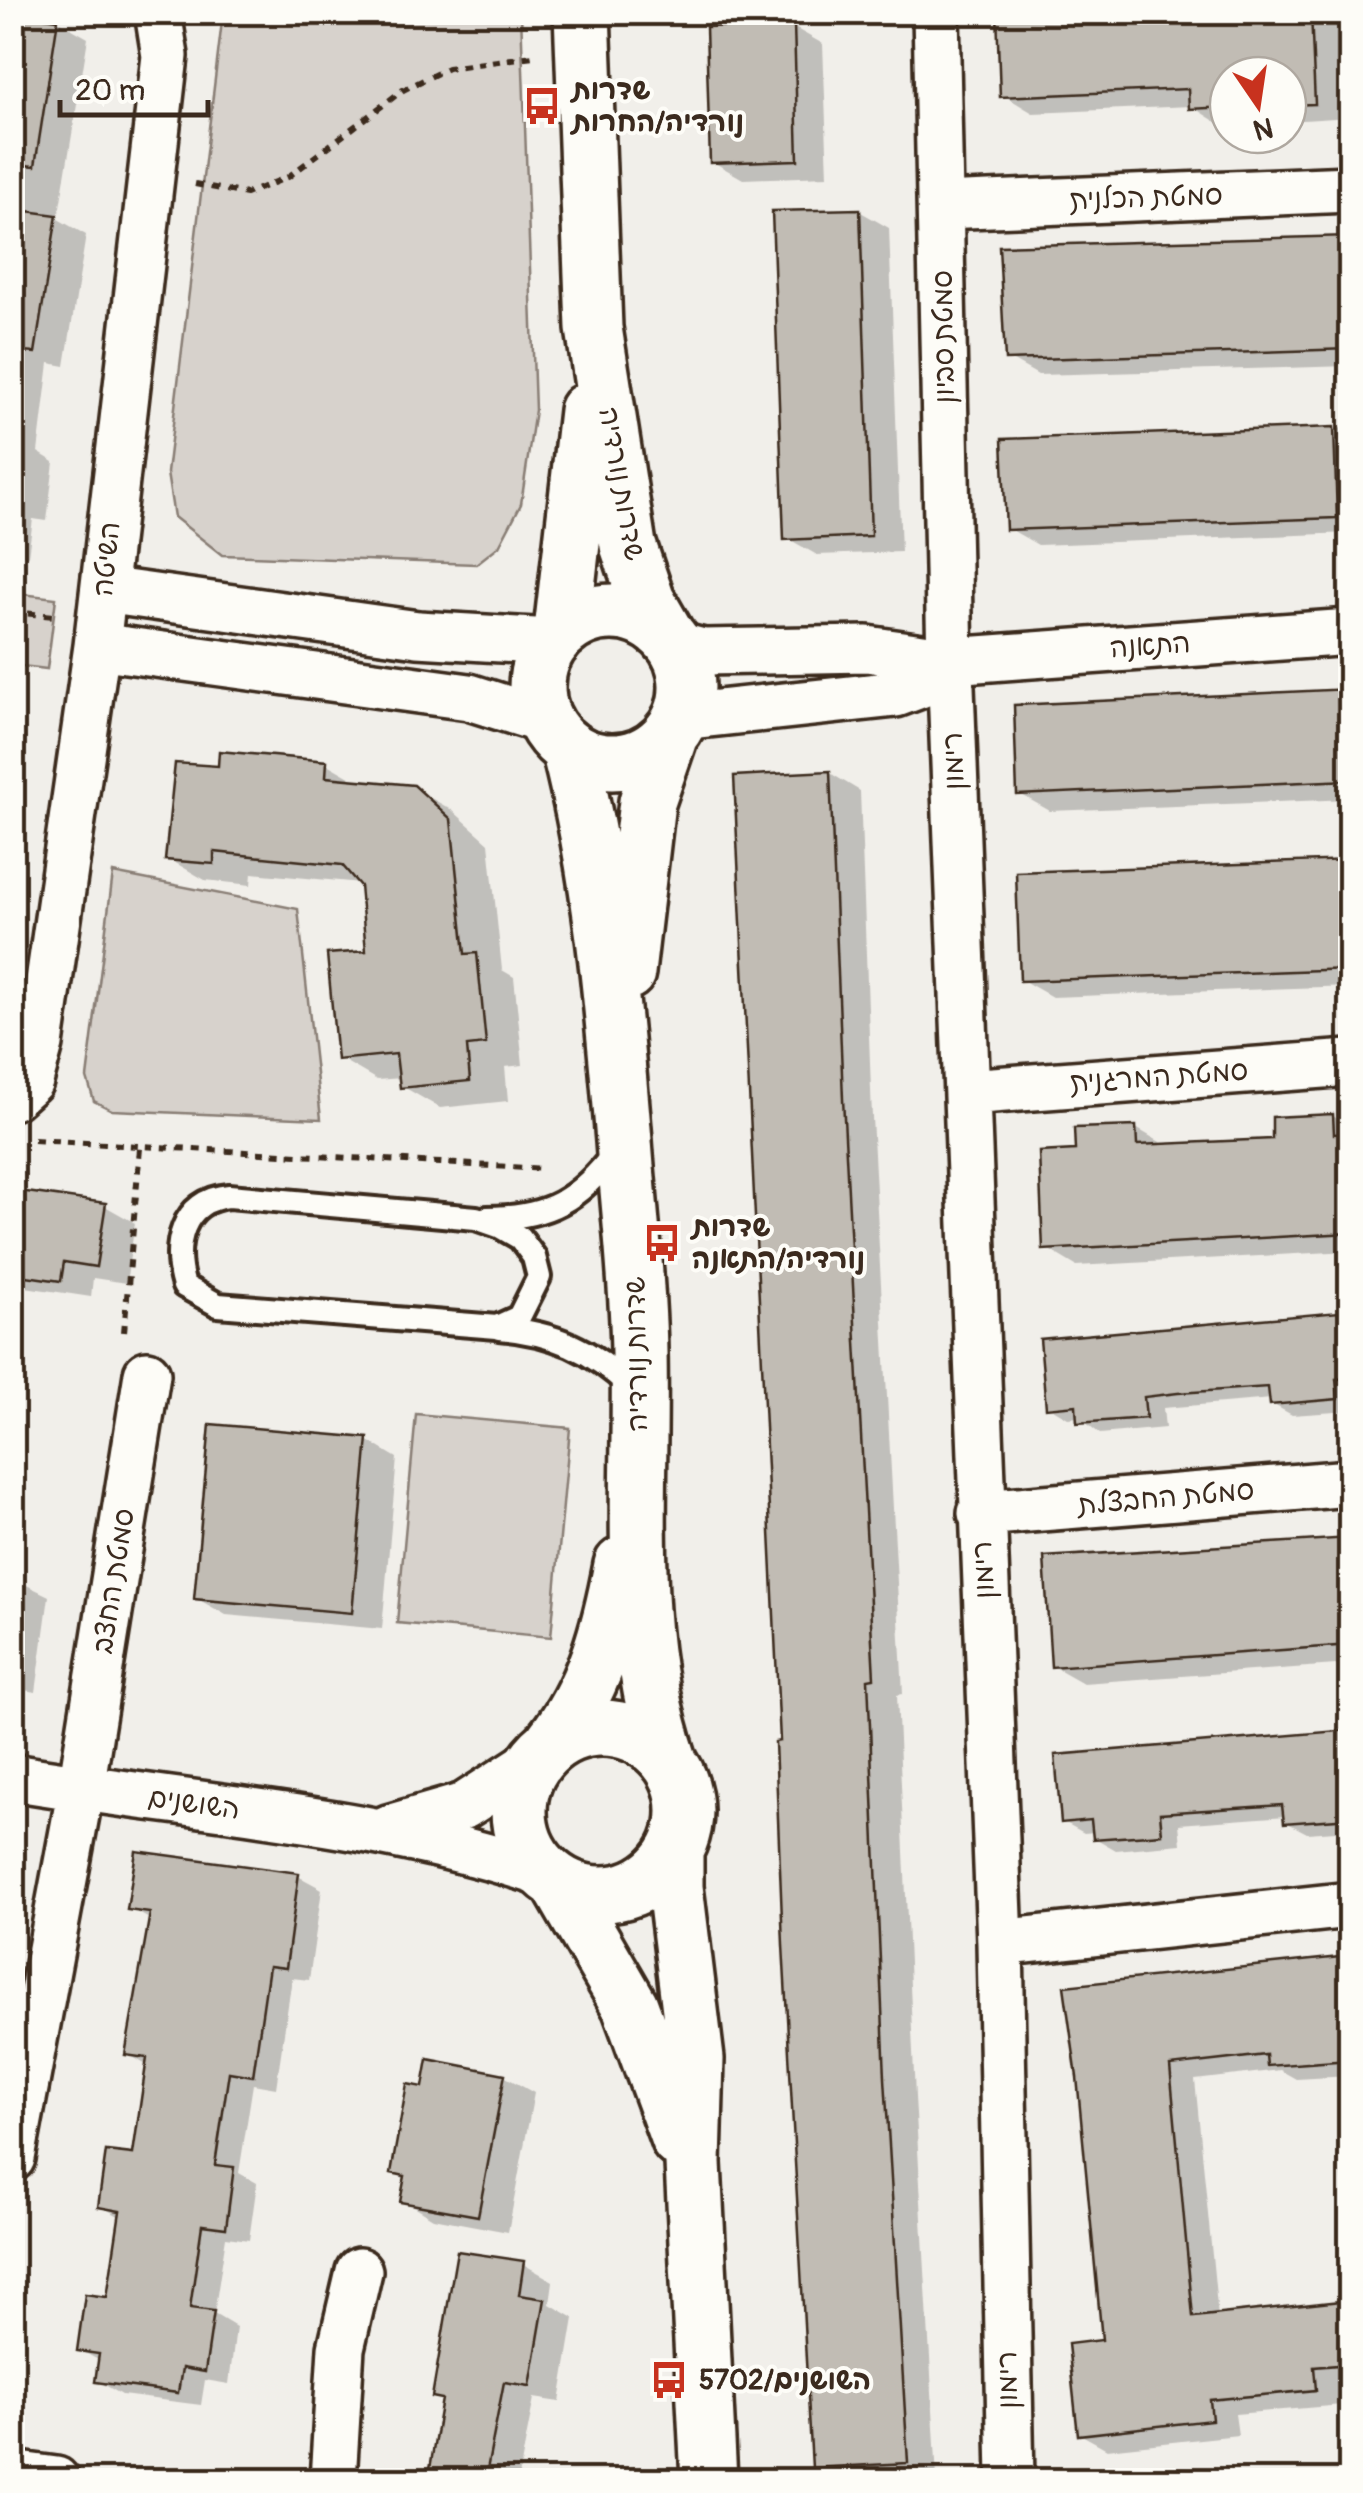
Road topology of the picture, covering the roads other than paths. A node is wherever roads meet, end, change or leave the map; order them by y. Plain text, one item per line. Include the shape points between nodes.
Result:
1 (158, 12) edge
2 (936, 12) edge
3 (583, 31) edge
4 (1350, 189) edge
5 (942, 206) junction
6 (594, 328) junction
7 (104, 590) junction
8 (1350, 632) edge
9 (557, 637) junction
10 (669, 639) junction
11 (98, 646) junction
12 (950, 660) junction
13 (676, 726) junction
14 (557, 735) junction
15 (617, 1049) junction
16 (1350, 1063) edge
17 (967, 1092) junction
18 (12, 1097) edge
19 (612, 1156) junction
20 (476, 1218) junction
21 (496, 1327) junction
22 (147, 1374) road end
23 (640, 1396) junction
24 (638, 1478) junction
25 (1350, 1482) edge
26 (981, 1513) junction
27 (544, 1751) junction
28 (669, 1760) junction
29 (12, 1776) edge
30 (80, 1788) junction
31 (376, 1830) junction
32 (675, 1852) junction
33 (554, 1879) junction
34 (1350, 1905) edge
35 (1000, 1944) junction
36 (12, 2158) edge
37 (694, 2191) junction
38 (360, 2271) dead end
39 (12, 2474) edge
40 (56, 2480) edge
41 (334, 2480) edge
42 (708, 2480) edge
43 (1011, 2480) edge

1 - 7 street, השיטה via 165,56
2 - 5 street, סמטת סביון
3 - 6 street, שדרות נורדיה
4 - 5 street, סמטת הכלנית
5 - 12 street, סמטת סביון
6 - 9 street, שדרות נורדיה
6 - 10 street, שדרות נורדיה via 628,545 646,601
7 - 9 street via 418,634
7 - 11 street, השיטה
8 - 12 street, התאנה
9 - 10 street via 580,618 624,614
9 - 14 street via 539,667 536,689
10 - 12 street, התאנה via 704,652 906,651
10 - 13 street via 687,675
11 - 14 street via 469,696
11 - 18 street, השיטה via 40,1044 30,1081
12 - 13 street via 920,685 896,694
12 - 17 street, רימון
13 - 14 street via 654,750 624,761 590,760
13 - 15 street, שדרות נורדיה via 647,802
14 - 15 street, שדרות נורדיה via 588,831
15 - 19 street, שדרות נורדיה
16 - 17 street, סמטת המרגנית
17 - 26 street, רימון
19 - 20 lane via 553,1208 528,1218
19 - 23 street, שדרות נורדיה via 636,1285
20 - 21 lane via 520,1238 539,1277 518,1317
20 - 21 lane via 212,1197 187,1220 177,1264 184,1286 218,1305
21 - 23 lane via 578,1345
22 - 30 street, סמטת החצב
23 - 24 street, שדרות נורדיה
24 - 27 street, שדרות נורדיה via 598,1663 585,1694
24 - 28 street, שדרות נורדיה via 648,1688
25 - 26 street, סמטת החבצלת
26 - 35 street, רימון
27 - 28 street via 576,1731 602,1727 650,1742
27 - 31 street, השושנים via 464,1806
27 - 33 street via 523,1783 518,1808 531,1856
28 - 32 street via 686,1805
29 - 30 street, השושנים
30 - 31 street, השושנים
30 - 36 street, סמטת החצב
31 - 33 street, השושנים via 490,1856
32 - 33 street via 661,1870 624,1892 601,1895
32 - 37 street via 696,2059
33 - 37 street via 630,2006
34 - 35 street
35 - 43 street, רימון
37 - 42 street
38 - 41 street via 341,2348
39 - 40 street

